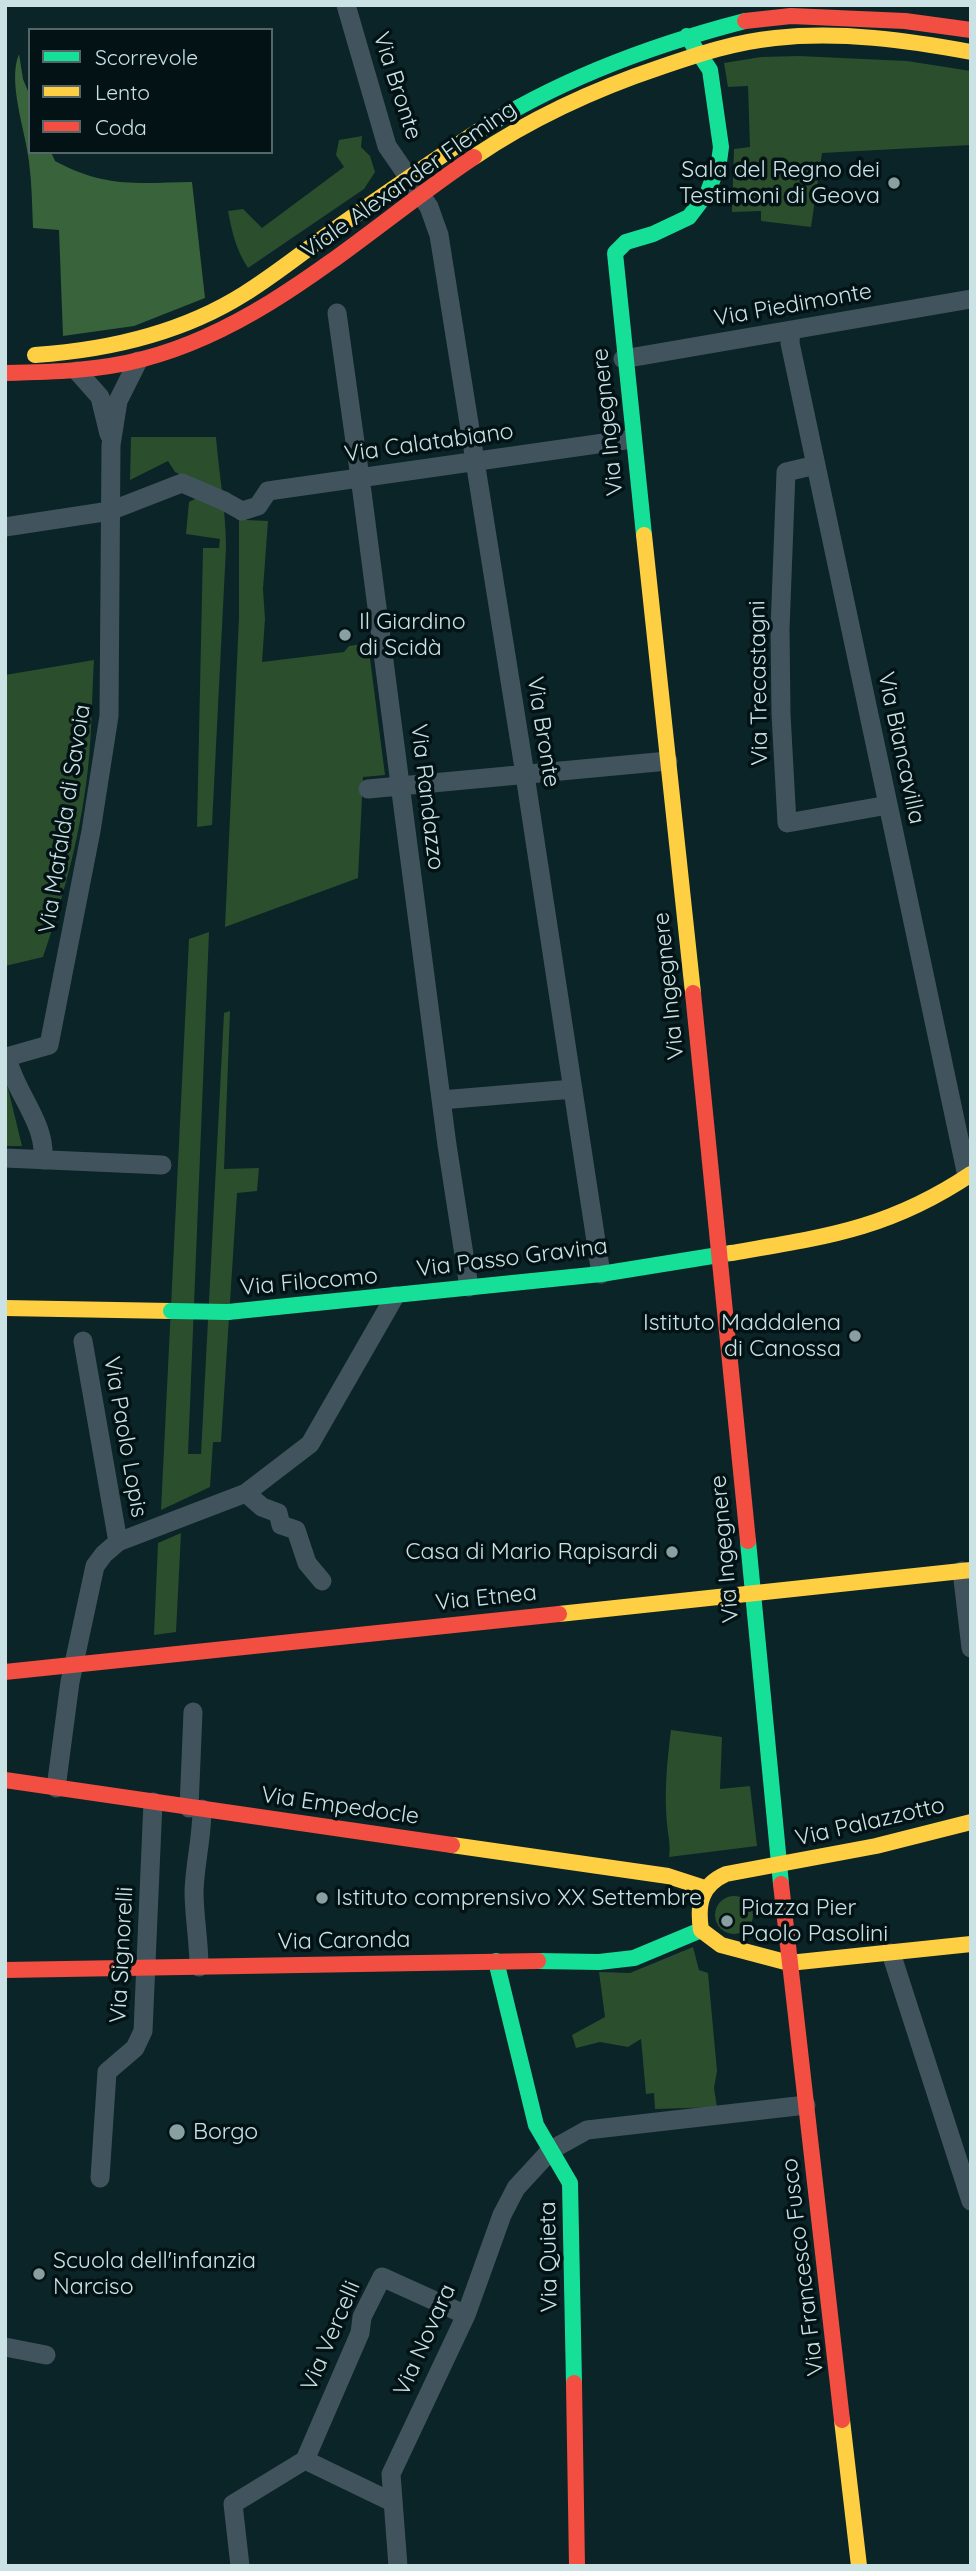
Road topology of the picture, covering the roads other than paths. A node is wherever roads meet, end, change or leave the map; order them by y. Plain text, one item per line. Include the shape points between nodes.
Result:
1 (346, 5) edge
2 (971, 30) edge
3 (687, 36) junction
4 (971, 52) edge
5 (703, 57) junction
6 (407, 178) junction
7 (422, 198) junction
8 (971, 299) edge
9 (337, 313) dead end
10 (790, 330) junction
11 (17, 355) dead end
12 (623, 359) junction
13 (138, 361) junction
14 (77, 372) junction
15 (5, 373) edge
16 (632, 439) junction
17 (111, 445) junction
18 (475, 461) junction
19 (816, 465) junction
20 (360, 477) junction
21 (110, 512) junction
22 (5, 527) edge
23 (668, 761) junction
24 (525, 774) junction
25 (401, 785) junction
26 (368, 789) dead end
27 (888, 806) junction
28 (573, 1089) junction
29 (441, 1100) junction
30 (5, 1158) edge
31 (43, 1160) junction
32 (162, 1165) dead end
33 (969, 1175) edge
34 (722, 1254) junction
35 (601, 1274) junction
36 (469, 1287) junction
37 (395, 1296) junction
38 (5, 1308) edge
39 (83, 1341) dead end
40 (246, 1493) junction
41 (118, 1542) junction
42 (966, 1570) edge
43 (322, 1581) dead end
44 (752, 1594) junction
45 (971, 1648) edge
46 (75, 1665) junction
47 (5, 1672) edge
48 (193, 1712) dead end
49 (5, 1780) edge
50 (56, 1788) junction
51 (153, 1802) junction
52 (196, 1808) junction
53 (971, 1822) edge
54 (779, 1866) junction
55 (705, 1888) junction
56 (701, 1930) junction
57 (971, 1944) edge
58 (891, 1953) junction
59 (496, 1961) junction
60 (789, 1963) junction
61 (199, 1967) junction
62 (146, 1968) junction
63 (5, 1970) edge
64 (806, 2105) junction
65 (551, 2150) junction
66 (100, 2178) dead end
67 (971, 2201) edge
68 (466, 2315) junction
69 (5, 2347) edge
70 (46, 2355) dead end
71 (305, 2460) junction
72 (392, 2502) junction
73 (240, 2566) edge
74 (398, 2566) edge
75 (577, 2566) edge
76 (859, 2566) edge

1 - 6 street, Via Bronte via 387,146
2 - 3 main road, Viale Alexander Fleming via 905,21 791,16 749,20
3 - 5 main road
3 - 6 main road, Viale Alexander Fleming via 510,111
4 - 5 main road, Viale Alexander Fleming via 920,43 804,36 750,41
5 - 7 main road, Viale Alexander Fleming via 631,77 564,105 524,127
5 - 12 main road, Via Ingegnere via 710,71 719,128 719,162 708,192 689,217 626,242 615,253
6 - 7 street, Via Bronte
6 - 11 main road, Viale Alexander Fleming via 254,288 206,314 158,335 103,349
7 - 13 main road, Viale Alexander Fleming via 246,319
7 - 18 street, Via Bronte via 439,235
8 - 10 street, Via Piedimonte
9 - 20 street, Via Randazzo
10 - 12 street, Via Piedimonte
10 - 19 street, Via Biancavilla
12 - 16 main road, Via Ingegnere
13 - 14 main road, Viale Alexander Fleming
13 - 17 street via 118,401
14 - 15 main road, Viale Alexander Fleming
14 - 17 street via 100,397
16 - 18 street, Via Calatabiano
16 - 23 main road, Via Ingegnere
17 - 21 street, Via Mafalda di Savoia
18 - 20 street, Via Calatabiano
18 - 24 street, Via Bronte
19 - 27 street, Via Biancavilla
19 - 27 street, Via Trecastagni via 786,472 780,714 788,823
20 - 21 street, Via Calatabiano via 268,491 258,506 233,506 182,483
20 - 25 street, Via Randazzo
21 - 22 street, Via Calatabiano
21 - 31 street, Via Mafalda di Savoia via 110,716 88,845 49,1045 7,1057 37,1120
23 - 24 street
23 - 34 main road, Via Ingegnere
24 - 25 street
24 - 28 street, Via Bronte
25 - 26 street
25 - 29 street, Via Randazzo
27 - 33 street, Via Biancavilla
28 - 29 street
28 - 35 street, Via Bronte
29 - 36 street, Via Randazzo
30 - 31 street
31 - 32 street
33 - 34 main road, Via Passo Gravina via 926,1203 857,1231
34 - 35 main road, Via Passo Gravina
34 - 44 main road, Via Ingegnere
35 - 36 main road, Via Passo Gravina
36 - 37 main road, Via Passo Gravina
37 - 38 main road, Via Filocomo, bridge via 228,1312
37 - 40 street, Via Passo Gravina via 310,1444
39 - 41 street, Via Paolo Lopis
40 - 41 street, Via Passo Gravina
40 - 43 street via 278,1513 281,1525 296,1530 307,1563
41 - 46 street, Via Passo Gravina via 95,1566
42 - 44 main road, Via Etnea
42 - 45 street
44 - 46 main road, Via Etnea
44 - 54 main road, Via Ingegnere
46 - 47 main road, Via Etnea
46 - 50 street, Via Passo Gravina
48 - 52 street
49 - 50 main road, Via Empedocle
50 - 51 main road, Via Empedocle
51 - 52 main road, Via Empedocle
51 - 62 street, Via Signorelli
52 - 55 main road, Via Empedocle via 668,1876
52 - 61 street via 202,1840 195,1867 194,1905
53 - 54 main road, Via Palazzotto
54 - 55 main road, Via Palazzotto via 726,1874
54 - 60 main road, Via Ingegnere
55 - 56 main road via 700,1902
56 - 59 main road, Via Caronda via 634,1958
56 - 60 main road via 721,1945
57 - 58 main road
58 - 60 main road
58 - 67 street
59 - 61 main road, Via Caronda
59 - 65 main road, Via Quieta via 536,2125
60 - 64 main road, Via Francesco Fusco
61 - 62 main road, Via Caronda
62 - 63 main road, Via Caronda
62 - 66 street, Via Signorelli via 142,2036 106,2077
64 - 65 street, Via Novara via 587,2130
64 - 76 main road, Via Francesco Fusco
65 - 68 street, Via Novara via 516,2188 502,2215
65 - 75 main road, Via Quieta via 570,2183
68 - 71 street, Via Vercelli via 382,2277
68 - 72 street, Via Novara via 391,2474
69 - 70 street
71 - 72 street
71 - 73 street via 233,2504
72 - 74 street, Via Novara

